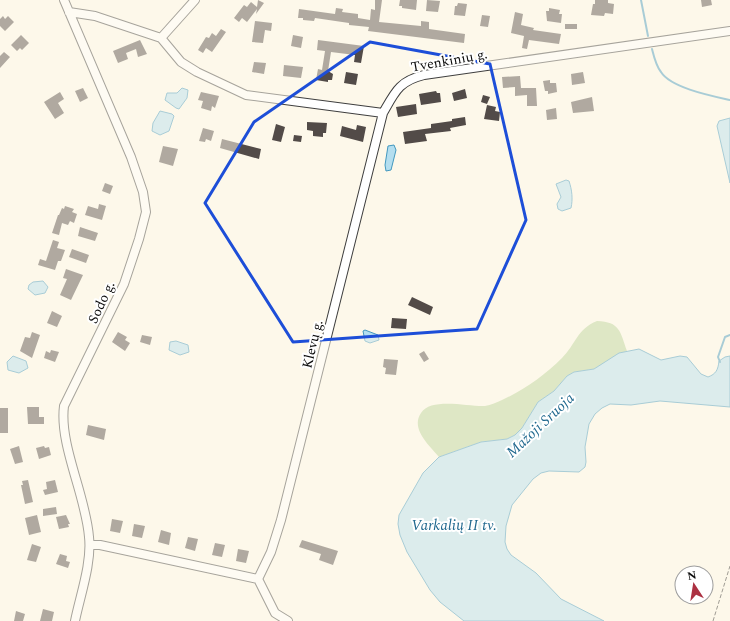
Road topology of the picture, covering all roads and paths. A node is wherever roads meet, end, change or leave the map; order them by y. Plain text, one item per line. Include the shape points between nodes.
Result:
1 (64, 0) edge
2 (195, 0) edge
3 (69, 12) junction
4 (730, 31) edge
5 (161, 38) junction
6 (383, 113) junction
7 (90, 545) junction
8 (730, 566) edge
9 (258, 579) junction
10 (74, 621) edge
11 (288, 621) edge
12 (713, 621) edge

1 - 3 street, Sodo g.
2 - 5 street
3 - 5 street via 95,16
3 - 7 street, Sodo g. via 131,158 143,192 146,212 124,284 64,406 63,426 86,517
4 - 6 street, Tvenkinių g. via 410,78 401,84
5 - 6 street via 181,62 246,95
6 - 9 street, Klevų g. via 281,520 271,552
7 - 9 street
7 - 10 street, Sodo g.
8 - 12 path
9 - 11 street via 275,613

